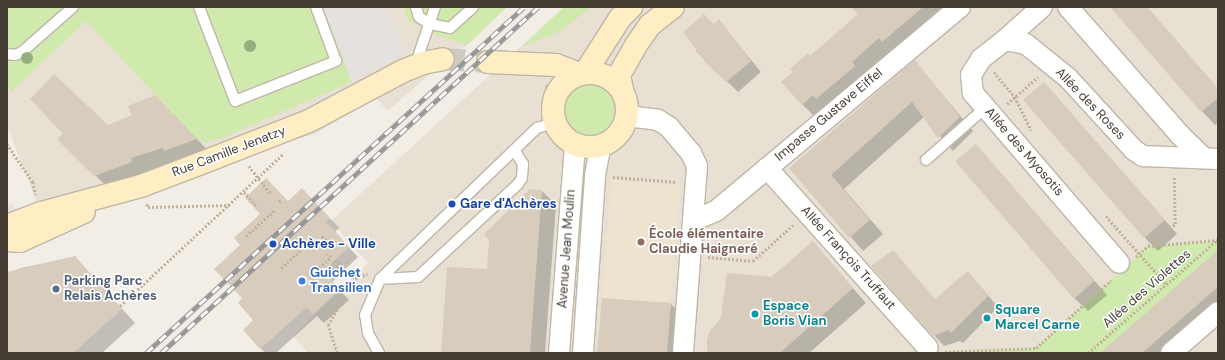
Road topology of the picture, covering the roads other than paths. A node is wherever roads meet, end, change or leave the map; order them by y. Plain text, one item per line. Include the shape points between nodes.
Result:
1 (72, 7) edge
2 (199, 7) edge
3 (316, 7) edge
4 (416, 7) edge
5 (436, 7) edge
6 (473, 7) edge
7 (631, 7) edge
8 (673, 7) edge
9 (960, 7) edge
10 (1042, 7) edge
11 (1068, 7) edge
12 (430, 24) junction
13 (1005, 40) junction
14 (7, 54) edge
15 (419, 54) dead end
16 (443, 59) tunnel mouth
17 (488, 62) tunnel mouth
18 (582, 73) junction
19 (622, 90) junction
20 (989, 112) junction
21 (627, 116) junction
22 (555, 123) junction
23 (576, 144) junction
24 (601, 146) junction
25 (514, 150) junction
26 (1211, 159) edge
27 (926, 160) dead end
28 (767, 168) junction
29 (695, 215) junction
30 (37, 220) junction
31 (7, 226) edge
32 (7, 240) edge
33 (1121, 268) road end
34 (380, 279) junction
35 (1218, 312) edge
36 (933, 350) edge
37 (379, 353) edge
38 (559, 353) edge
39 (583, 353) edge
40 (683, 353) edge
41 (1170, 353) edge

1 - 14 lane via 22,52 15,55
2 - 3 lane via 236,101 336,61
4 - 12 lane via 420,17
5 - 12 lane
6 - 12 lane via 450,28
7 - 18 street via 620,18
8 - 19 street via 650,25 626,61 619,75
9 - 28 street, Impasse Gustave Eiffel
10 - 13 street
11 - 26 street, Allée des Roses via 1180,135
12 - 15 lane
13 - 20 street, Allée des Myosotis via 982,58 971,75 973,93
13 - 26 street, Allée des Roses via 1026,44 1068,78 1134,150 1143,156
16 - 30 street, Rue Camille Jenatzy via 422,63 403,71 309,121 141,186
17 - 18 street via 556,65
18 - 19 street via 602,74
18 - 22 street via 566,82 556,94 553,104
19 - 21 street via 627,103
20 - 27 lane
20 - 33 street, Allée des Myosotis
21 - 24 street via 618,134
21 - 29 street via 662,123 674,132 691,153 697,166
22 - 23 street via 562,135
22 - 25 lane via 537,128
23 - 24 street via 588,147
23 - 38 street, Avenue Jean Moulin
24 - 39 street, Avenue Jean Moulin via 595,175
25 - 34 lane
25 - 34 lane via 523,164 522,178 518,184 418,277
28 - 29 street, Impasse Gustave Eiffel via 716,211 704,216
28 - 36 street, Allée François Truffaut
29 - 40 street
30 - 31 street, Rue Camille Jenatzy
30 - 32 street via 20,241
34 - 37 lane via 365,315 368,333
35 - 41 street

